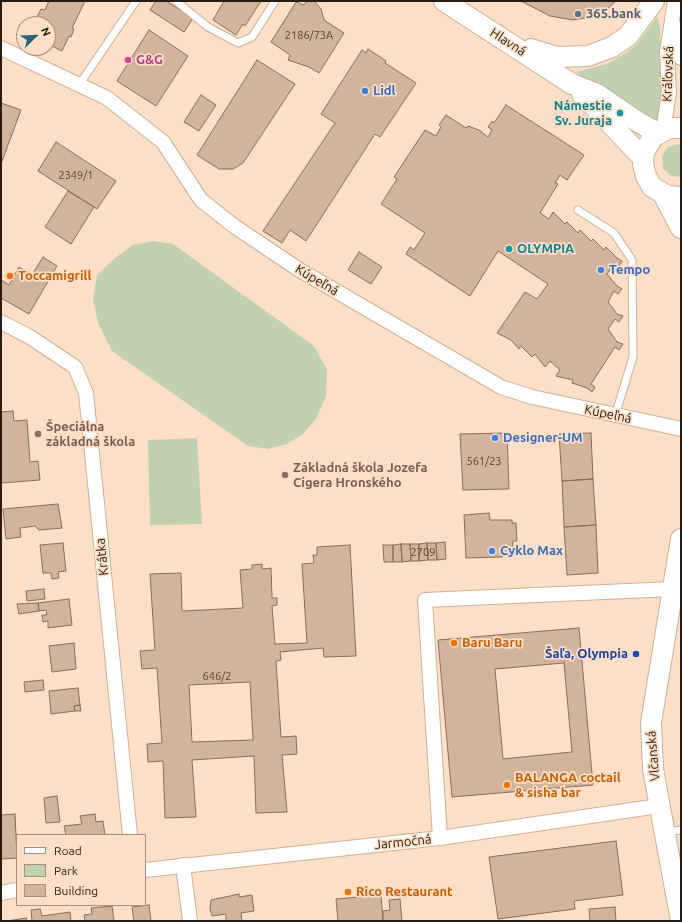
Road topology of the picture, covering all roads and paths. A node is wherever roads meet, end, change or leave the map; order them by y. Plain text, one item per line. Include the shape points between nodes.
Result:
1 (136, 1) edge
2 (176, 1) edge
3 (275, 1) edge
4 (444, 1) edge
5 (654, 1) edge
6 (675, 1) edge
7 (673, 17) junction
8 (511, 43) junction
9 (1, 48) edge
10 (681, 58) edge
11 (572, 84) junction
12 (79, 85) junction
13 (667, 131) edge
14 (643, 158) junction
15 (672, 195) edge
16 (578, 210) dead end
17 (681, 228) edge
18 (1, 322) edge
19 (615, 416) junction
20 (681, 429) edge
21 (681, 540) edge
22 (676, 590) edge
23 (659, 806) junction
24 (673, 831) edge
25 (130, 834) edge
26 (440, 838) junction
27 (183, 865) junction
28 (146, 870) edge
29 (16, 890) edge
30 (1, 893) edge
31 (190, 921) edge
32 (681, 921) edge

1 - 12 lane
2 - 3 lane via 208,27 238,43 252,37
4 - 8 street, Hlavná
5 - 8 street via 628,36 612,47 588,56 557,57
6 - 7 street, Kráľovská
7 - 10 street, Kráľovská
7 - 13 street, Kráľovská via 667,52
8 - 11 street, Hlavná
9 - 12 street, Kúpeľná
11 - 13 street, Hlavná via 597,94 638,122
11 - 14 street, Hlavná
12 - 19 street, Kúpeľná via 107,98 163,142 201,200 234,226 298,269 501,387 532,397
13 - 14 street via 646,146
14 - 15 street via 648,182
15 - 17 street
16 - 19 lane via 614,233 632,260 634,357
18 - 25 street, Krátka via 30,337 75,367 86,393
19 - 20 street, Kúpeľná
21 - 22 street, Vlčanská
22 - 23 street, Vlčanská via 651,723 653,770
22 - 26 street via 425,600
23 - 24 street, Vlčanská
23 - 26 street, Jarmočná
24 - 32 street, Vlčanská
26 - 27 street, Jarmočná
27 - 28 street, Jarmočná
27 - 31 street
29 - 30 street

